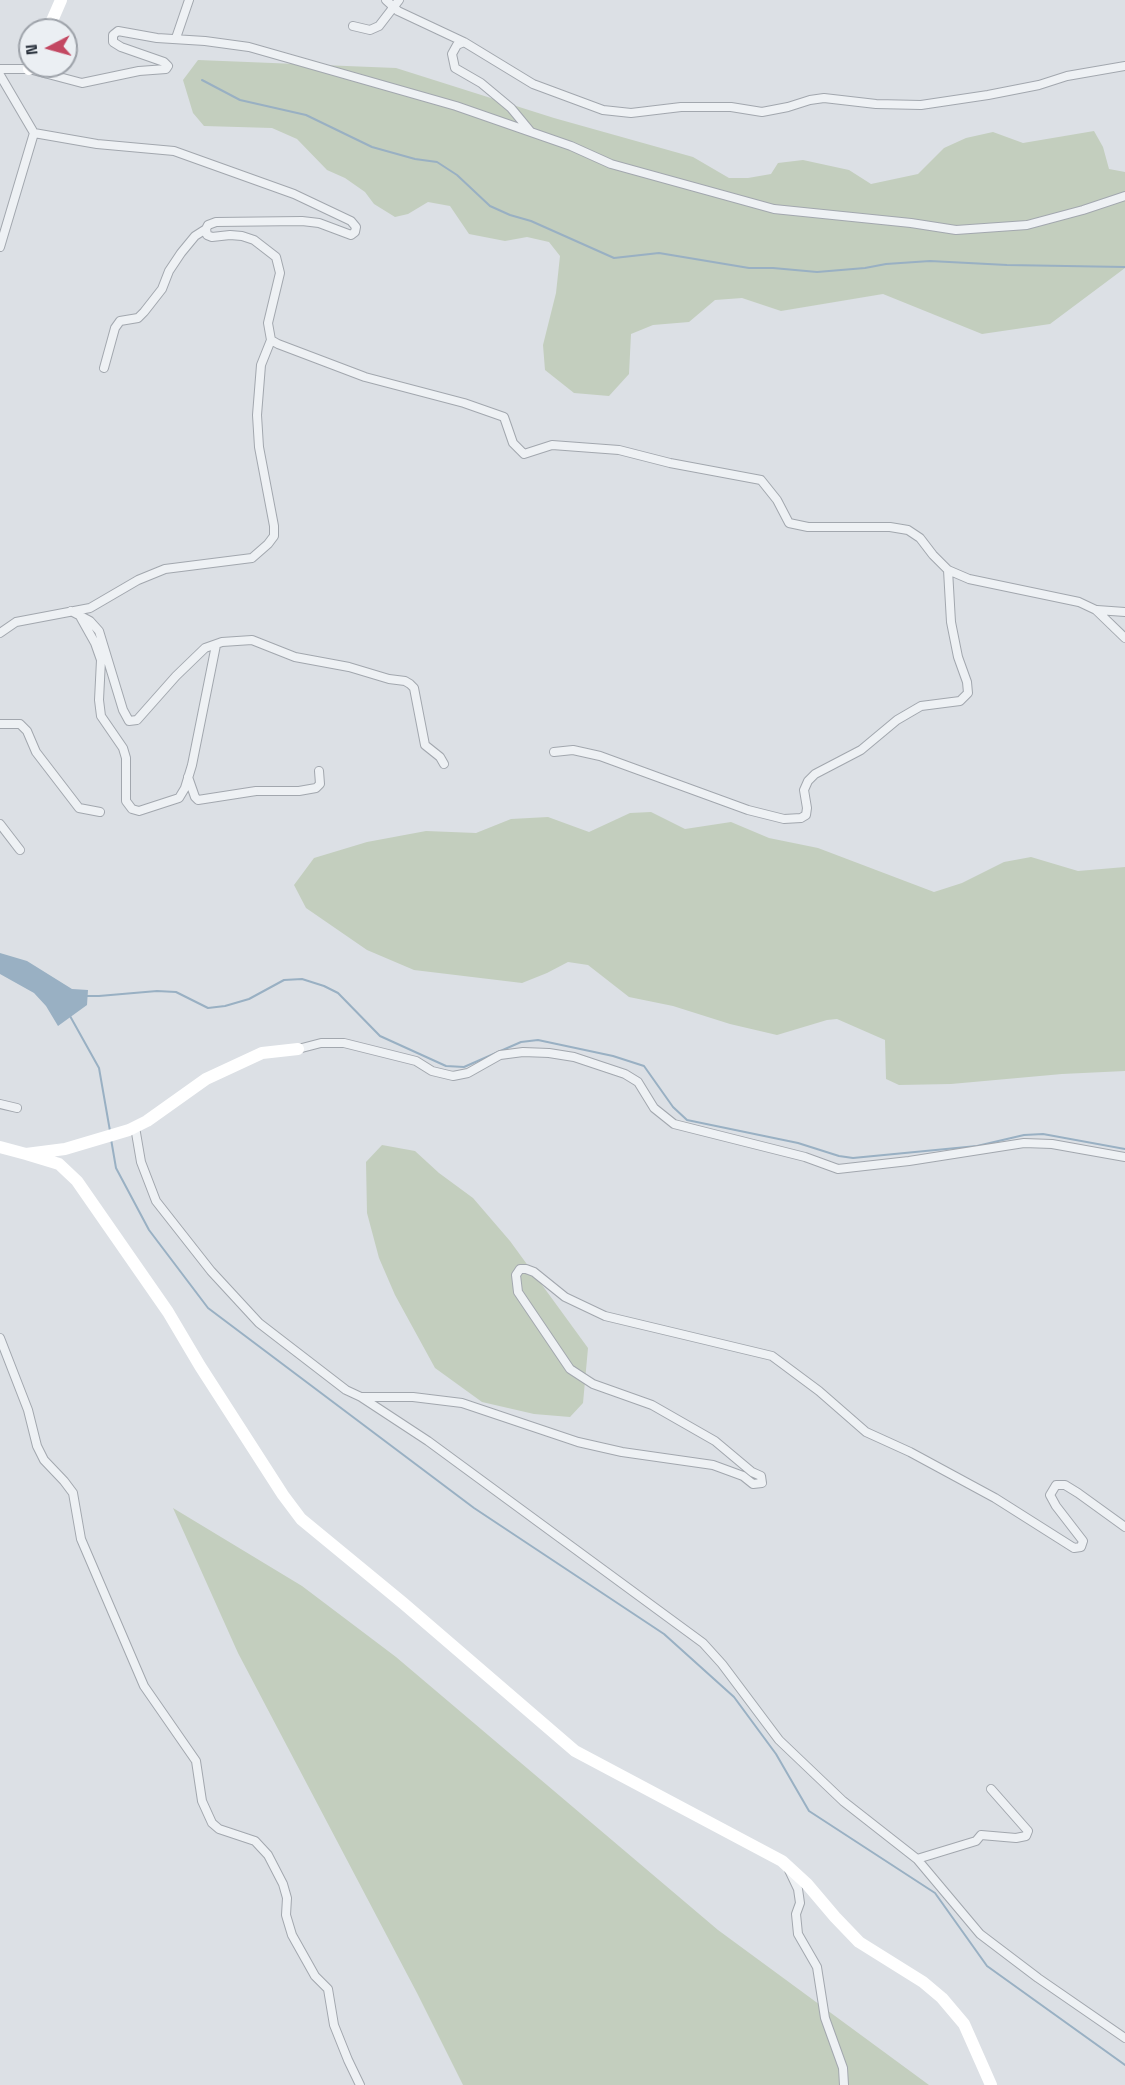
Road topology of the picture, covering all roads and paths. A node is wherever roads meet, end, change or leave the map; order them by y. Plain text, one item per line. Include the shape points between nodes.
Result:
1 (61, 0) edge
2 (189, 0) edge
3 (386, 0) edge
4 (396, 4) edge
5 (53, 18) edge
6 (353, 26) dead end
7 (176, 38) junction
8 (464, 42) junction
9 (1125, 66) edge
10 (18, 68) edge
11 (0, 69) edge
12 (0, 75) edge
13 (65, 78) edge
14 (34, 132) junction
15 (531, 133) junction
16 (1125, 196) edge
17 (206, 229) junction
18 (0, 247) edge
19 (271, 340) junction
20 (104, 368) dead end
21 (948, 570) junction
22 (1096, 610) junction
23 (71, 611) junction
24 (1125, 612) edge
25 (81, 617) junction
26 (0, 633) edge
27 (1125, 638) edge
28 (216, 645) junction
29 (0, 724) edge
30 (554, 752) dead end
31 (444, 764) dead end
32 (319, 771) dead end
33 (188, 777) junction
34 (100, 812) dead end
35 (0, 824) edge
36 (20, 850) dead end
37 (298, 1049) joint
38 (0, 1104) edge
39 (17, 1108) dead end
40 (132, 1128) junction
41 (0, 1147) edge
42 (26, 1154) junction
43 (1125, 1157) edge
44 (0, 1338) edge
45 (361, 1397) junction
46 (1125, 1527) edge
47 (991, 1789) dead end
48 (917, 1859) junction
49 (787, 1866) junction
50 (1125, 2038) edge
51 (360, 2085) edge
52 (844, 2085) edge
53 (991, 2085) edge

1 - 5 street
2 - 7 street
3 - 4 street
4 - 6 street via 379,26 370,30
4 - 8 street via 398,11
7 - 13 street via 118,31 113,42 164,62 166,69 82,83
7 - 15 street via 249,47 456,106
8 - 9 street via 533,84 603,110 631,113 681,107 730,107 762,112 824,98 921,105
8 - 15 street via 452,54 455,68 503,102
10 - 11 street
12 - 14 street
14 - 17 street via 97,144 174,151 294,194 356,227 351,235 319,223 276,220 216,222
14 - 18 street
15 - 16 street via 611,164 774,209 956,230 1027,225
17 - 19 street via 212,237 230,235 254,240 276,257 280,273 270,310
17 - 20 street via 181,254 148,308 138,318 120,321 115,327
19 - 21 street via 364,377 504,417 513,443 524,454 569,444 619,450 761,480 789,523 908,530
19 - 23 street via 261,364 257,415 274,526 268,544 252,558 165,569 90,608
21 - 22 street via 969,579 1079,602
21 - 30 street via 951,622 968,693 960,701 921,706 861,750 815,774 804,790 807,808 801,818 784,819 748,810 600,756 573,750
22 - 24 street
22 - 27 street
23 - 25 street
23 - 26 street via 16,622
25 - 28 street via 99,631 129,721 137,720 205,648
25 - 33 street via 101,660 101,716 126,758 126,801 138,811 178,798
28 - 31 street via 252,640 295,657 405,681 414,688 425,745
28 - 33 street
29 - 34 street via 20,724 36,752 79,808
32 - 33 street via 320,784 315,788 256,791 198,800
35 - 36 street
37 - 40 street via 262,1053 206,1079
37 - 43 street via 344,1043 416,1061 432,1071 453,1076 468,1073 500,1055 549,1053 574,1057 638,1082 654,1108 674,1124 838,1169 1024,1143
38 - 39 street
40 - 42 street via 65,1149
40 - 45 street via 156,1201 212,1271 259,1323 346,1390
41 - 42 street
42 - 49 street via 59,1164 77,1181 168,1312 301,1519 575,1751
44 - 51 street via 28,1410 37,1446 73,1493 81,1539 144,1686 196,1761 202,1801 212,1823 255,1841 268,1855 283,1884 292,1935 315,1976 328,1989 334,2025
45 - 46 street via 413,1397 462,1403 578,1442 712,1465 753,1484 762,1484 761,1476 715,1441 652,1405 593,1384 570,1369 518,1292 516,1275 520,1269 526,1269 565,1297 605,1316 771,1356 866,1432 995,1498 1074,1548 1081,1547 1083,1540 1050,1495 1056,1485 1065,1485
45 - 48 street via 428,1441 703,1643 779,1740 843,1802
47 - 48 street via 1028,1831 1026,1836 981,1835 976,1841
48 - 50 street via 980,1934
49 - 52 street via 798,1889 798,1934 817,1967 825,2018 843,2068
49 - 53 street via 859,1942 942,1998 964,2024

